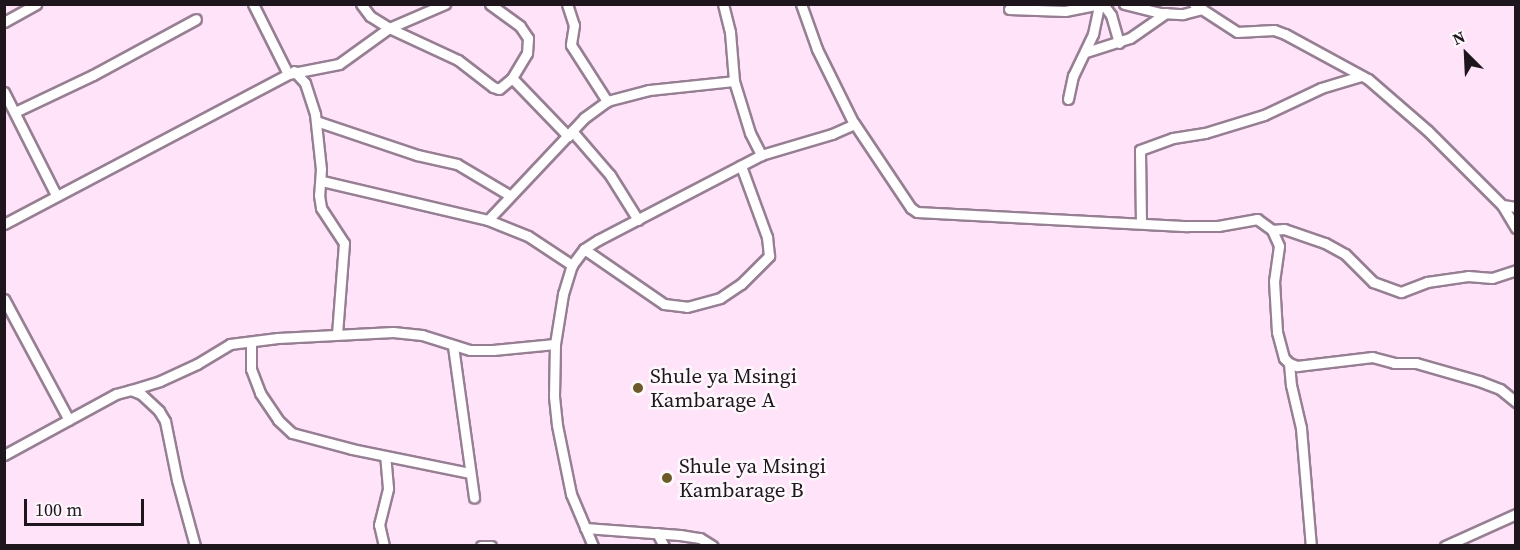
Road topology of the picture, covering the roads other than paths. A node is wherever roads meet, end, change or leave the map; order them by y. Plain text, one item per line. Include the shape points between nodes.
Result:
1 (36, 4) edge
2 (253, 4) edge
3 (361, 4) edge
4 (445, 4) edge
5 (490, 4) edge
6 (567, 4) edge
7 (723, 4) edge
8 (801, 4) edge
9 (1124, 4) edge
10 (1101, 5) edge
11 (1198, 7) edge
12 (1009, 9) dead end
13 (1166, 13) junction
14 (196, 19) dead end
15 (4, 22) edge
16 (389, 28) junction
17 (1119, 43) junction
18 (1086, 52) junction
19 (291, 72) junction
20 (1361, 75) junction
21 (512, 78) junction
22 (734, 81) junction
23 (4, 92) edge
24 (1068, 99) dead end
25 (607, 101) junction
26 (15, 112) junction
27 (316, 121) junction
28 (854, 123) junction
29 (570, 133) junction
30 (761, 154) junction
31 (741, 166) junction
32 (322, 181) junction
33 (57, 195) junction
34 (509, 195) junction
35 (1502, 205) junction
36 (1515, 207) edge
37 (488, 220) junction
38 (638, 220) junction
39 (1141, 223) junction
40 (4, 224) edge
41 (1515, 228) edge
42 (1272, 230) junction
43 (584, 249) junction
44 (572, 265) junction
45 (1515, 270) edge
46 (4, 299) edge
47 (337, 334) junction
48 (251, 342) junction
49 (555, 344) junction
50 (453, 346) junction
51 (1289, 363) junction
52 (131, 390) junction
53 (1515, 402) edge
54 (69, 420) junction
55 (4, 455) edge
56 (385, 456) junction
57 (470, 473) junction
58 (474, 498) dead end
59 (1515, 514) edge
60 (585, 528) junction
61 (657, 533) junction
62 (195, 546) edge
63 (384, 546) edge
64 (481, 546) edge
65 (491, 546) edge
66 (593, 546) edge
67 (664, 546) edge
68 (713, 546) edge
69 (1311, 546) edge
70 (1444, 546) edge

1 - 15 street
2 - 19 street
3 - 16 street
4 - 16 street
5 - 21 street via 520,26 528,38 527,52
6 - 25 street via 574,25 571,45
7 - 22 street
8 - 28 street via 820,56
9 - 13 street
10 - 12 street via 1065,11
10 - 17 street via 1111,15
10 - 18 street
11 - 13 street via 1183,14
11 - 20 street via 1237,32 1274,30 1285,34
13 - 17 street
14 - 26 street
16 - 19 street via 339,64
16 - 21 street via 458,60 493,87 503,87
17 - 18 street
18 - 24 street via 1073,76
19 - 27 street via 305,83
19 - 33 street
20 - 35 street via 1384,90
20 - 39 street via 1321,88 1264,115 1140,150
21 - 29 street
22 - 25 street via 649,90
22 - 30 street via 750,133
23 - 26 street
25 - 29 street
26 - 33 street
27 - 32 street
27 - 34 street via 457,165
28 - 30 street via 832,134
28 - 39 street via 917,212
29 - 34 street
29 - 38 street via 610,175
30 - 31 street
31 - 38 street
31 - 43 street via 767,237 769,256 741,284 720,298 687,307 664,304
32 - 37 street
32 - 47 street via 321,208 344,243
33 - 40 street
34 - 37 street
35 - 36 street
35 - 41 street
37 - 44 street via 528,236
38 - 43 street
39 - 42 street via 1204,226 1257,219
42 - 45 street via 1284,229 1325,243 1345,254 1373,282 1401,292 1427,282 1468,276 1492,278
42 - 51 street via 1280,253 1274,281 1277,332
43 - 44 street
44 - 49 street
46 - 54 street
47 - 48 street
47 - 50 street via 407,332
48 - 52 street via 230,344 197,364
48 - 56 street via 254,378 286,429
49 - 50 street via 493,351
49 - 60 street via 557,425 571,494
50 - 57 street
51 - 53 street via 1297,366 1372,357 1416,363 1500,389
51 - 69 street via 1301,428
52 - 54 street
52 - 62 street via 151,403 165,422
54 - 55 street
56 - 57 street
56 - 63 street via 388,488 379,525
57 - 58 street
59 - 70 street
60 - 61 street
60 - 66 street
61 - 67 street
61 - 68 street via 700,538
64 - 65 street

